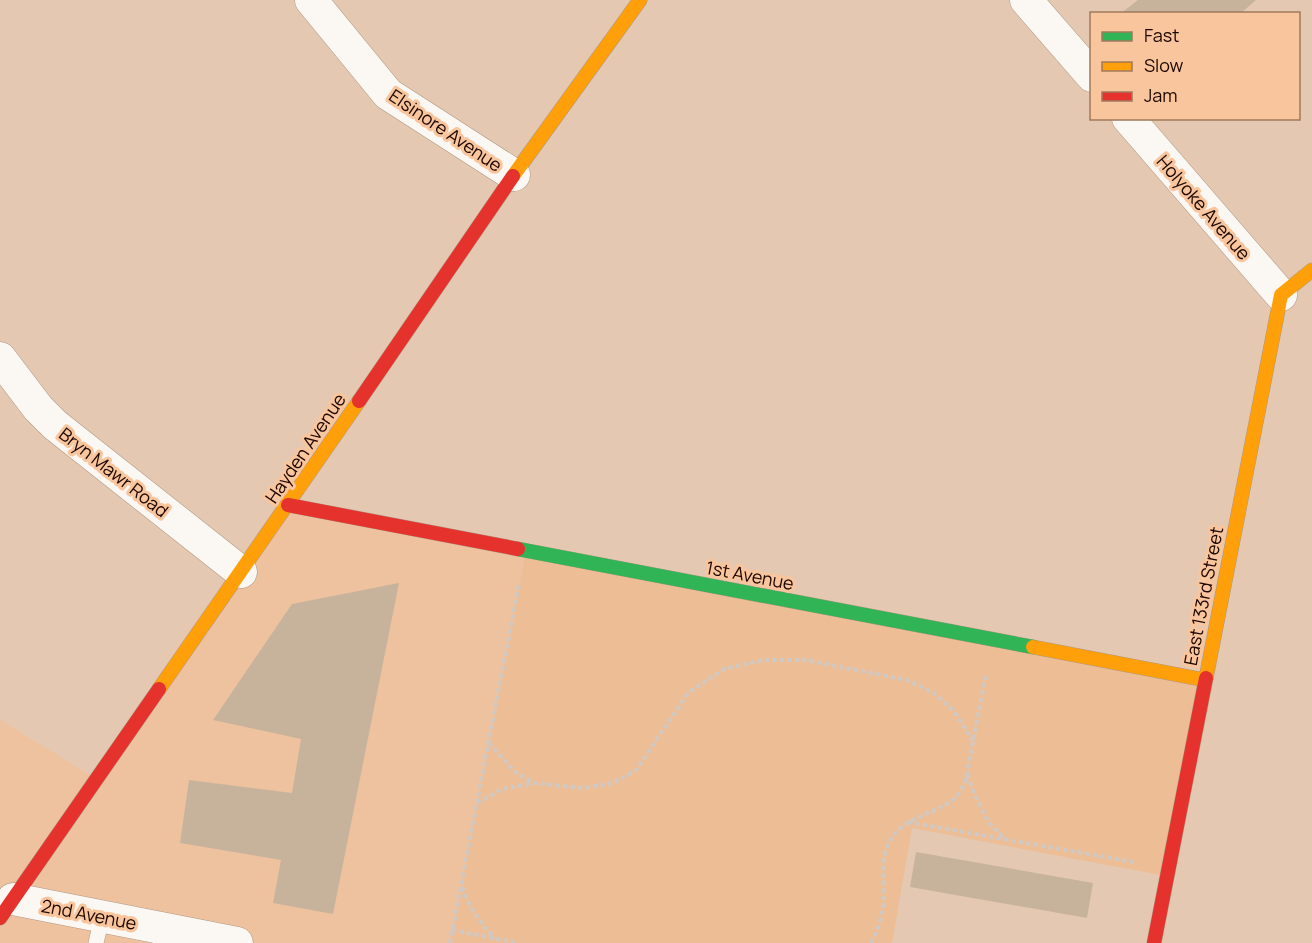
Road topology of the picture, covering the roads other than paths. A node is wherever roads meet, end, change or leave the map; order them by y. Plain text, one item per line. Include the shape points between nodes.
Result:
1 (311, 0) edge
2 (640, 0) edge
3 (1026, 0) edge
4 (1090, 74) edge
5 (1130, 120) edge
6 (513, 175) junction
7 (1312, 270) edge
8 (1281, 295) junction
9 (0, 358) edge
10 (288, 505) junction
11 (242, 572) junction
12 (1205, 680) junction
13 (4, 903) edge
14 (99, 930) edge
15 (220, 941) edge
16 (1154, 943) edge

1 - 6 street, Elsinore Avenue via 388,94
2 - 6 street, Hayden Avenue
3 - 4 street
5 - 8 street, Holyoke Avenue
6 - 10 street, Hayden Avenue
7 - 8 street
8 - 12 street, East 133rd Street
9 - 11 street, Bryn Mawr Road via 55,425
10 - 11 street, Hayden Avenue
10 - 12 street, 1st Avenue
11 - 13 street, Hayden Avenue
12 - 16 street, East 133rd Street
13 - 14 street, 2nd Avenue
14 - 15 street, 2nd Avenue

